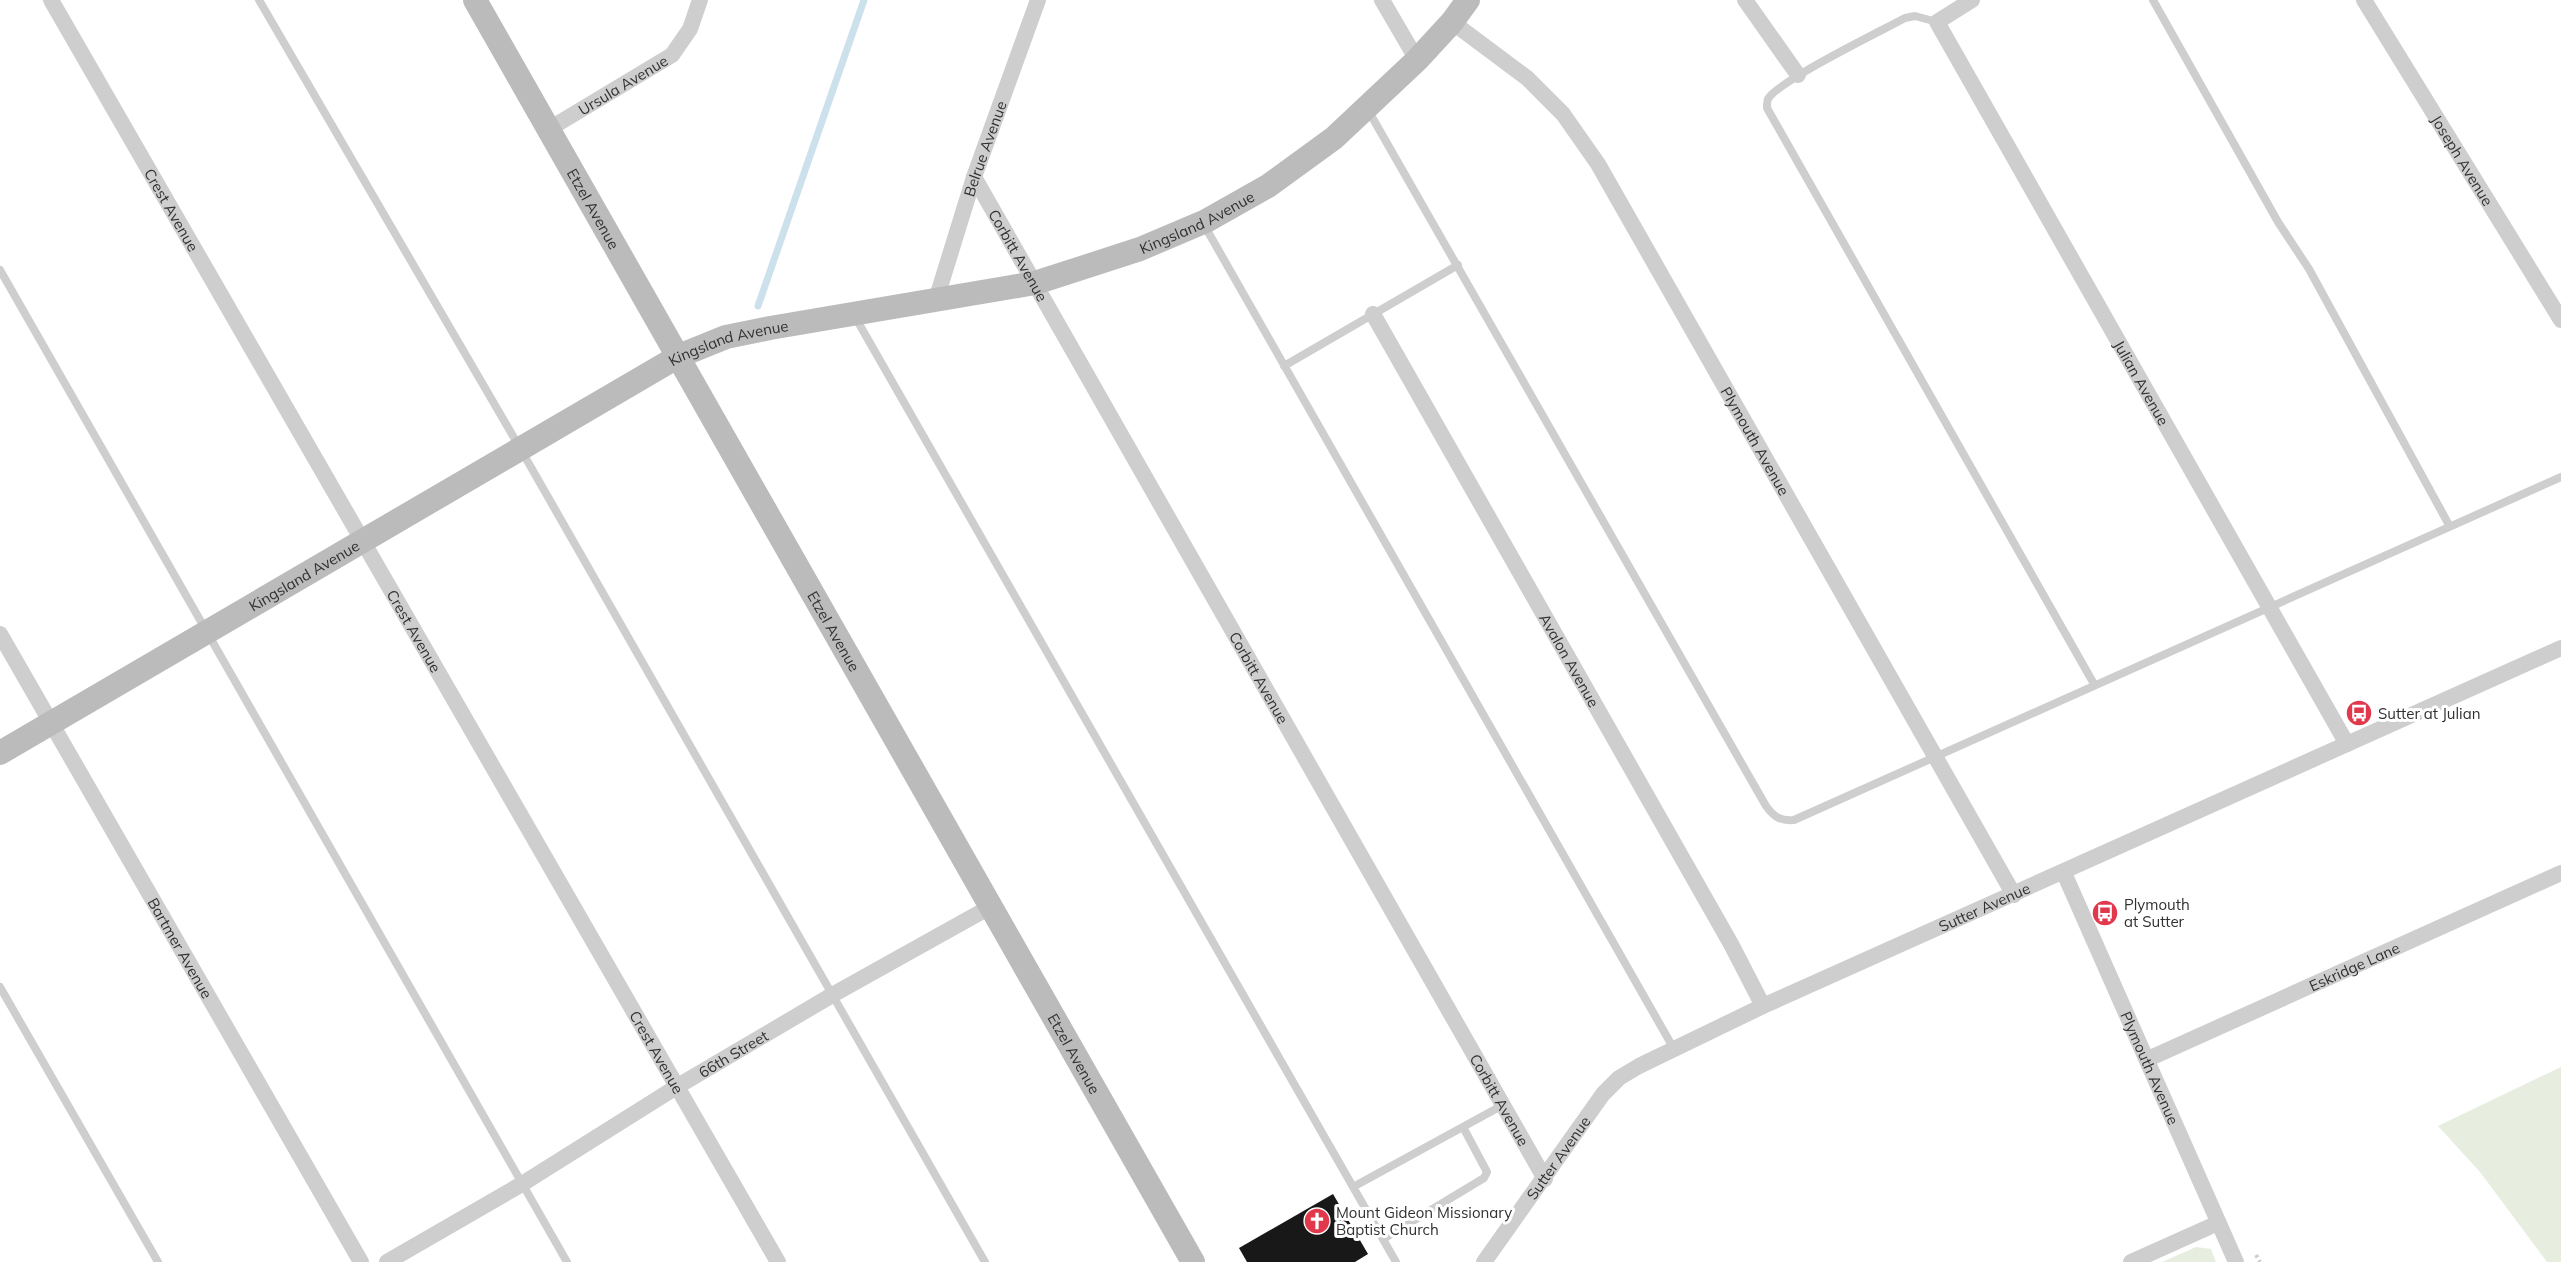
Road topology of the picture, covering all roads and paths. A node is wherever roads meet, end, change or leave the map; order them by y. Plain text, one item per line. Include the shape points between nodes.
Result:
1 (51, 0) edge
2 (260, 0) edge
3 (475, 0) edge
4 (700, 0) edge
5 (1038, 0) edge
6 (1383, 0) edge
7 (1468, 0) edge
8 (1745, 0) edge
9 (1972, 0) edge
10 (2152, 0) edge
11 (2364, 0) edge
12 (1452, 22) junction
13 (1937, 22) junction
14 (1417, 60) junction
15 (1798, 75) junction
16 (1366, 107) junction
17 (549, 129) junction
18 (974, 177) junction
19 (1203, 223) junction
20 (1458, 265) junction
21 (0, 270) edge
22 (1035, 283) junction
23 (936, 300) junction
24 (1372, 314) junction
25 (854, 315) junction
26 (2561, 320) edge
27 (679, 356) junction
28 (1284, 366) junction
29 (520, 448) junction
30 (2561, 477) edge
31 (2449, 525) junction
32 (363, 541) junction
33 (2269, 606) junction
34 (207, 633) junction
35 (0, 634) edge
36 (2561, 648) edge
37 (2094, 684) junction
38 (51, 724) junction
39 (2347, 744) junction
40 (0, 753) edge
41 (1936, 757) junction
42 (2064, 873) junction
43 (2561, 873) edge
44 (2014, 895) junction
45 (990, 907) junction
46 (0, 987) edge
47 (834, 994) junction
48 (1763, 1006) junction
49 (1674, 1049) junction
50 (2148, 1059) junction
51 (678, 1086) junction
52 (1503, 1105) junction
53 (1463, 1127) junction
54 (1545, 1179) junction
55 (522, 1184) junction
56 (1353, 1187) junction
57 (2218, 1223) junction
58 (1383, 1239) junction
59 (2256, 1255) dead end
60 (158, 1262) edge
61 (361, 1262) edge
62 (387, 1262) edge
63 (567, 1262) edge
64 (778, 1262) edge
65 (985, 1262) edge
66 (1193, 1262) edge
67 (1396, 1262) edge
68 (1484, 1262) edge
69 (2131, 1262) edge
70 (2236, 1262) edge
71 (2260, 1262) edge

1 - 32 street, Crest Avenue
2 - 29 lane
3 - 17 street, Etzel Avenue
4 - 17 street, Ursula Avenue via 690,29 672,54
5 - 18 street, Belrue Avenue
6 - 14 street
7 - 12 street, Kingsland Avenue
8 - 15 street
9 - 13 street
10 - 31 lane via 2278,222 2309,269
11 - 26 street, Joseph Avenue
12 - 14 street, Kingsland Avenue
12 - 41 street, Plymouth Avenue via 1527,78 1563,114 1598,164
13 - 15 lane via 1914,16 1905,18
13 - 33 street, Julian Avenue
14 - 16 street, Kingsland Avenue
15 - 37 lane via 1772,95 1767,108
16 - 19 street, Kingsland Avenue via 1334,138 1268,186
16 - 20 lane
17 - 27 street, Etzel Avenue
18 - 22 street, Corbitt Avenue
18 - 23 street, Belrue Avenue
19 - 22 street, Kingsland Avenue via 1140,249
19 - 28 lane
20 - 24 lane
20 - 41 lane via 1773,815 1783,821 1794,820
21 - 34 lane
22 - 23 street, Kingsland Avenue
22 - 52 street, Corbitt Avenue
23 - 25 street, Kingsland Avenue
24 - 28 lane
24 - 48 street, Avalon Avenue
25 - 27 street, Kingsland Avenue via 726,337
25 - 56 lane
27 - 29 street, Kingsland Avenue
27 - 45 street, Etzel Avenue
28 - 49 lane
29 - 32 street, Kingsland Avenue
29 - 47 lane
30 - 31 lane
31 - 33 lane
32 - 34 street, Kingsland Avenue
32 - 51 street, Crest Avenue
33 - 37 lane
33 - 39 street, Julian Avenue
34 - 38 street, Kingsland Avenue
34 - 55 lane
35 - 38 street, Bartmer Avenue
36 - 39 street, Sutter Avenue
37 - 41 lane
38 - 40 street, Kingsland Avenue
38 - 61 street, Bartmer Avenue
39 - 42 street, Sutter Avenue
41 - 44 street, Plymouth Avenue
42 - 44 street, Sutter Avenue
42 - 50 street, Plymouth Avenue
43 - 50 street, Eskridge Lane
44 - 48 street, Sutter Avenue
45 - 47 street, 66th Street
45 - 66 street, Etzel Avenue
46 - 60 lane
47 - 51 street, 66th Street
47 - 65 lane
48 - 49 street, Sutter Avenue
49 - 54 street, Sutter Avenue via 1619,1078 1603,1094
50 - 57 street, Plymouth Avenue
51 - 55 street, 66th Street
51 - 64 street, Crest Avenue
52 - 53 lane
52 - 54 street, Corbitt Avenue
53 - 56 lane
53 - 58 lane via 1487,1172 1484,1178
54 - 68 street, Sutter Avenue
55 - 62 street, 66th Street
55 - 63 lane
56 - 58 lane
57 - 69 street
57 - 70 street, Plymouth Avenue
58 - 67 lane
59 - 71 path

